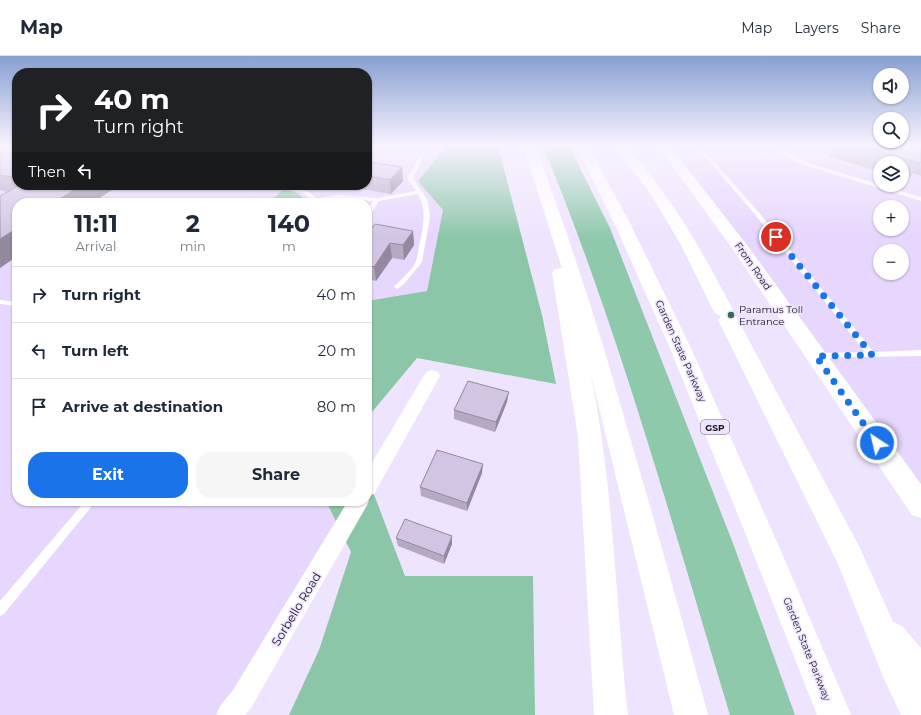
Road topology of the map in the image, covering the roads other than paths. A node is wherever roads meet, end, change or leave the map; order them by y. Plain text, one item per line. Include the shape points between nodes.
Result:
1 (410, 177) edge
2 (540, 177) edge
3 (599, 177) edge
4 (645, 177) edge
5 (687, 177) edge
6 (725, 177) edge
7 (849, 177) edge
8 (296, 190) edge
9 (419, 192) junction
10 (313, 198) edge
11 (332, 198) edge
12 (350, 198) edge
13 (921, 199) edge
14 (372, 200) edge
15 (377, 200) junction
16 (372, 208) edge
17 (553, 212) junction
18 (397, 287) dead end
19 (0, 302) edge
20 (12, 303) edge
21 (921, 354) edge
22 (872, 355) junction
23 (816, 356) junction
24 (432, 376) dead end
25 (372, 479) edge
26 (87, 506) edge
27 (356, 506) edge
28 (921, 506) edge
29 (0, 610) edge
30 (875, 615) junction
31 (921, 670) edge
32 (229, 715) edge
33 (611, 715) edge
34 (691, 715) edge
35 (834, 715) edge
36 (919, 715) edge

1 - 9 lane
2 - 17 main road
3 - 35 main road, Garden State Parkway / GSP via 677,340
4 - 30 main road via 670,211 696,255 849,556
5 - 23 main road, From Road
6 - 22 lane
7 - 13 lane
8 - 10 lane
9 - 15 lane
9 - 18 lane via 425,201 427,218 419,262
11 - 12 lane
14 - 15 lane
15 - 16 lane
17 - 33 main road via 568,320 590,437
17 - 34 main road via 604,381
19 - 20 lane
21 - 22 lane
22 - 23 lane
23 - 28 main road, From Road
24 - 25 street
26 - 29 lane
27 - 32 street, Sorbello Road via 242,699
30 - 31 main road via 896,644
30 - 36 main road

